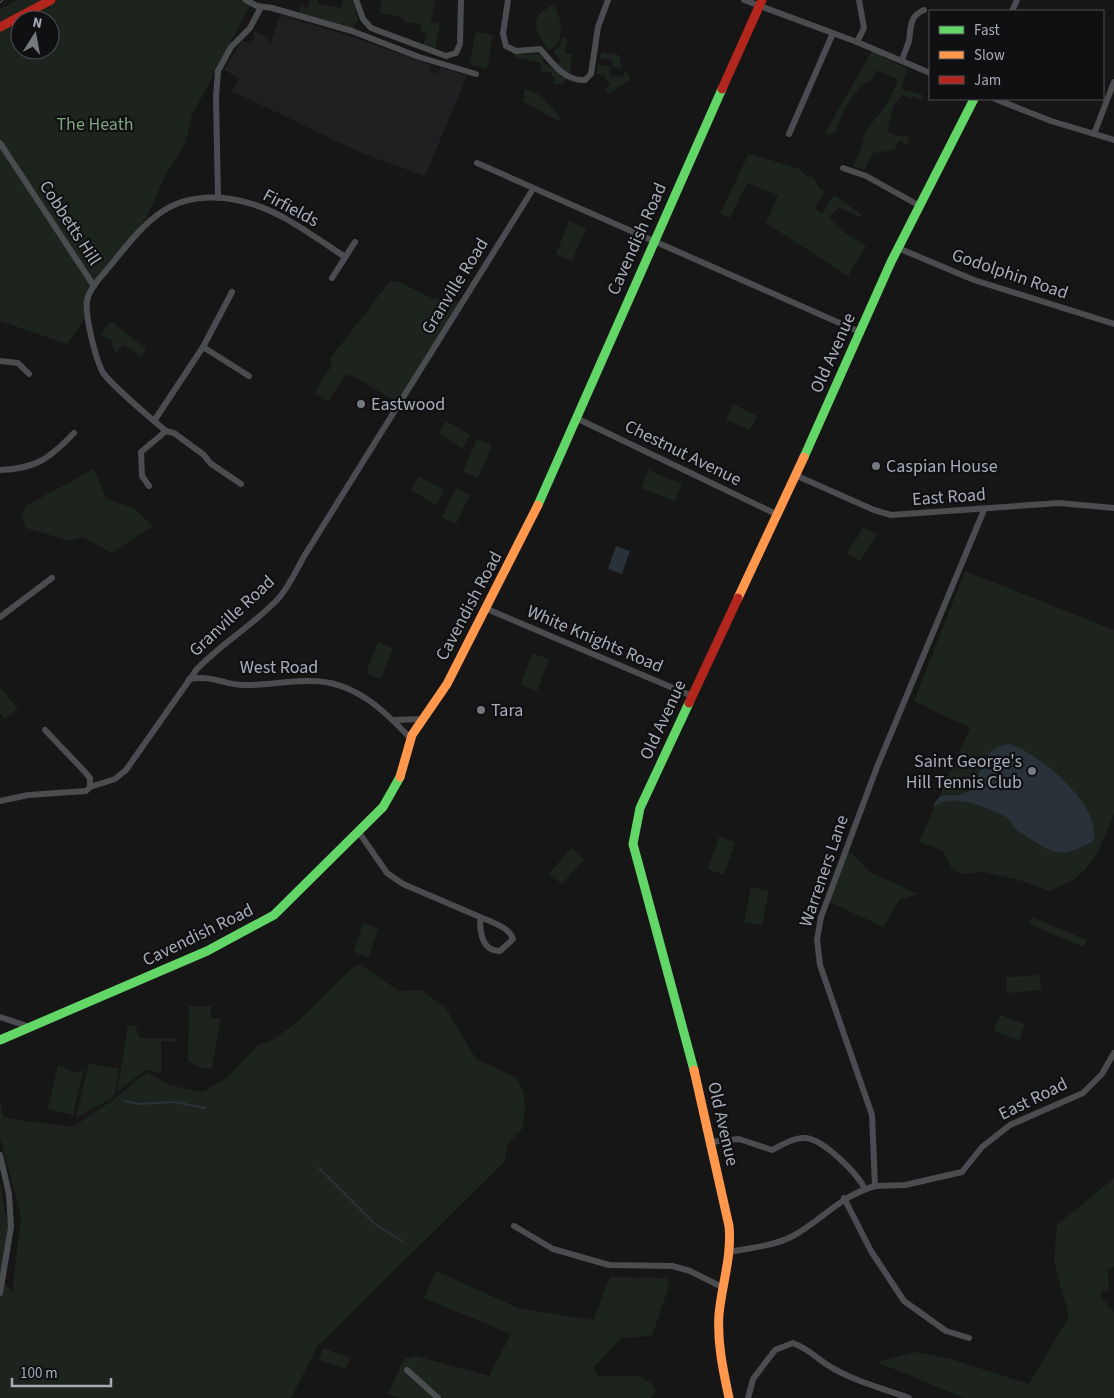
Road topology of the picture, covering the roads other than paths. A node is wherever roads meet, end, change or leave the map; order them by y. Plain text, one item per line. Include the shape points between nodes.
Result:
1 (51, 0) edge
2 (246, 0) edge
3 (356, 0) edge
4 (461, 0) edge
5 (508, 0) edge
6 (608, 0) edge
7 (744, 0) edge
8 (859, 0) edge
9 (760, 3) edge
10 (261, 8) junction
11 (924, 10) dead end
12 (0, 27) edge
13 (833, 33) junction
14 (856, 42) junction
15 (902, 60) junction
16 (929, 73) edge
17 (476, 74) dead end
18 (1114, 82) edge
19 (973, 100) edge
20 (997, 100) edge
21 (788, 134) dead end
22 (1094, 134) junction
23 (1114, 140) edge
24 (0, 143) edge
25 (477, 163) dead end
26 (843, 168) dead end
27 (533, 189) junction
28 (218, 198) junction
29 (920, 206) junction
30 (653, 241) junction
31 (355, 242) dead end
32 (898, 248) junction
33 (345, 257) junction
34 (332, 278) dead end
35 (94, 286) junction
36 (232, 292) dead end
37 (1114, 324) edge
38 (860, 332) junction
39 (203, 347) junction
40 (0, 361) edge
41 (29, 374) dead end
42 (248, 376) dead end
43 (576, 418) junction
44 (154, 421) junction
45 (166, 431) junction
46 (74, 434) dead end
47 (0, 470) edge
48 (794, 475) junction
49 (145, 484) dead end
50 (241, 484) dead end
51 (1114, 508) edge
52 (984, 510) junction
53 (776, 514) junction
54 (52, 578) dead end
55 (487, 609) junction
56 (0, 617) edge
57 (189, 679) junction
58 (692, 696) junction
59 (422, 719) junction
60 (393, 720) junction
61 (45, 730) dead end
62 (411, 739) junction
63 (90, 787) junction
64 (0, 801) edge
65 (358, 831) junction
66 (480, 917) junction
67 (0, 1016) edge
68 (30, 1028) junction
69 (0, 1040) edge
70 (1114, 1053) edge
71 (711, 1142) junction
72 (0, 1155) edge
73 (875, 1186) junction
74 (865, 1189) junction
75 (844, 1198) junction
76 (514, 1226) dead end
77 (729, 1252) junction
78 (724, 1288) junction
79 (0, 1293) edge
80 (969, 1338) dead end
81 (407, 1370) dead end
82 (438, 1398) edge
83 (729, 1398) edge
84 (748, 1398) edge
85 (909, 1398) edge

1 - 12 street
2 - 10 street
3 - 4 street via 363,19 371,28 446,56 456,53 460,44
5 - 6 street via 503,34 506,46 516,51 540,49 556,68 575,81 585,80 591,74 598,27
7 - 9 street
8 - 14 street via 864,28
9 - 13 street
9 - 30 street, Cavendish Road
10 - 17 street via 272,8 352,31
10 - 28 street via 250,28 231,47 218,71
11 - 15 street via 917,13 910,24 909,41
13 - 14 street
13 - 21 street
14 - 15 street
15 - 16 street
18 - 22 street
19 - 29 street, Old Avenue
20 - 22 street
22 - 23 street
24 - 35 street, Cobbetts Hill
25 - 27 street
26 - 29 street via 866,176
27 - 30 street
27 - 57 street, Granville Road via 313,541 288,587 276,601 212,654
28 - 33 street, Firfields via 246,202 282,216
28 - 35 street, Firfields via 184,201 162,211 144,224
29 - 32 street, Old Avenue
30 - 38 street
30 - 43 street, Cavendish Road
31 - 33 street
32 - 37 street, Godolphin Road via 974,280
32 - 38 street, Old Avenue
33 - 34 street
35 - 44 street, Cobbetts Hill via 87,299 87,312 102,371
36 - 39 street
38 - 48 street, Old Avenue
39 - 42 street
39 - 44 street
40 - 41 street via 18,363
43 - 53 street, Chestnut Avenue
43 - 55 street, Cavendish Road via 535,513
44 - 45 street, Cobbetts Hill
45 - 49 street via 141,452
45 - 50 street, Cobbetts Hill via 174,433
46 - 47 street via 54,454 28,467
48 - 52 street, East Road via 891,515
48 - 53 street, Old Avenue
51 - 52 street, East Road via 1060,503
52 - 73 street, Warreners Lane via 863,803 821,917 817,940 820,965 872,1115
53 - 58 street, Old Avenue
54 - 56 street
55 - 58 street, White Knights Road
55 - 59 street, Cavendish Road via 447,684
57 - 60 street, West Road via 202,677 241,685 312,681 334,684 358,693
57 - 63 street via 126,770 114,779
58 - 71 street, Old Avenue via 640,808 633,844
59 - 60 street
59 - 62 street, Cavendish Road
60 - 62 street, West Road
61 - 63 street via 90,778
62 - 65 street, Cavendish Road via 403,772 391,795
63 - 64 street via 86,791 28,795
65 - 66 street via 387,873 403,884
65 - 68 street, Cavendish Road via 274,915 234,938
66 - 66 street via 481,936 491,949 500,951 513,939 501,926
67 - 68 street
68 - 69 street, Cavendish Road
70 - 73 street, East Road via 1102,1074 1083,1092 1010,1125 982,1147 962,1172 905,1186
71 - 74 street via 739,1139 772,1150 807,1138 837,1157 861,1180
71 - 77 street, Old Avenue via 730,1228
72 - 79 street via 11,1227
73 - 74 street
74 - 75 street
75 - 77 street via 792,1236
75 - 80 street via 871,1251 904,1301 946,1331
76 - 78 street via 553,1250 609,1266 672,1266
77 - 78 street, Old Avenue
78 - 83 street, Old Avenue via 719,1315 719,1345
81 - 82 street
84 - 85 street via 753,1379 775,1350 793,1343 853,1378

